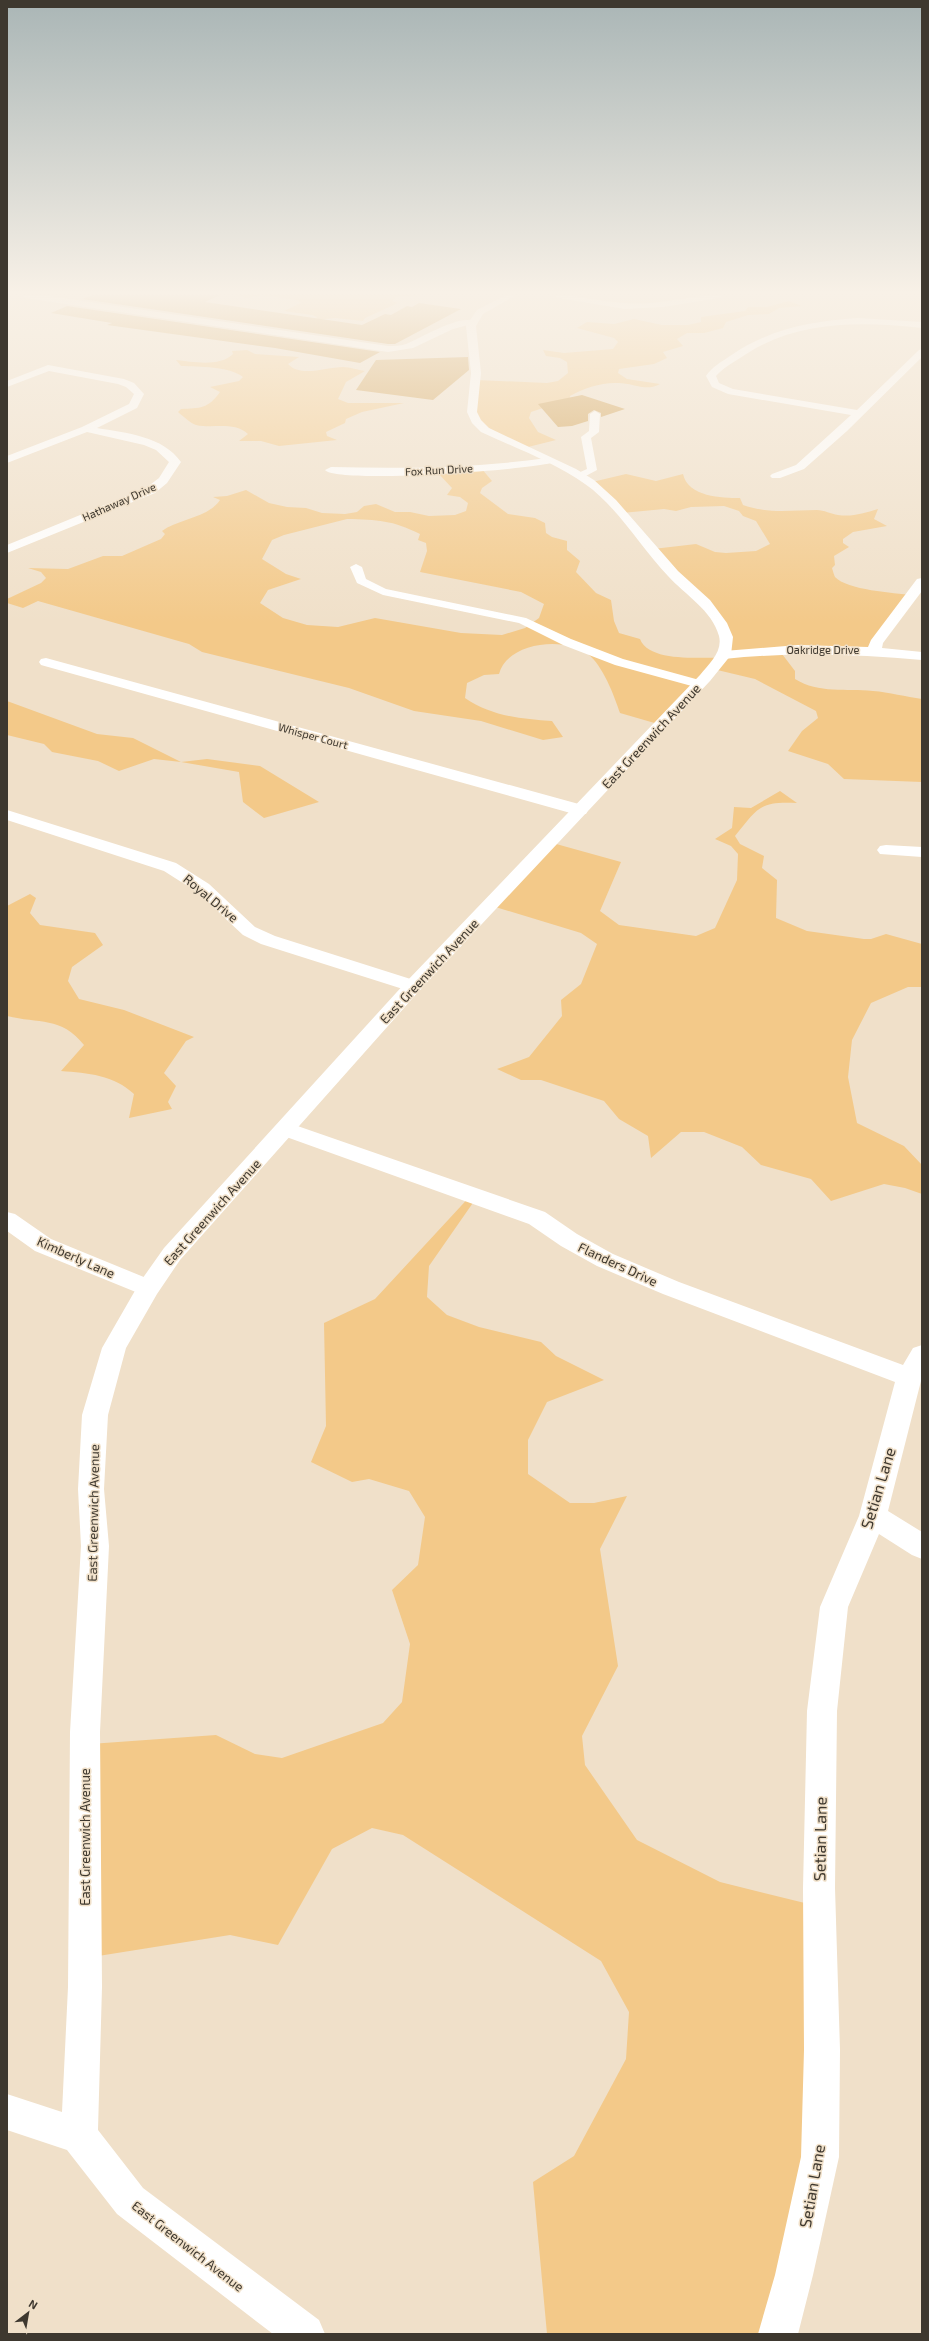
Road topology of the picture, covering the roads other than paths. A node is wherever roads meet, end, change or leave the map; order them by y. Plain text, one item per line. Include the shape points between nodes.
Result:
1 (134, 404) edge
2 (473, 404) edge
3 (809, 404) edge
4 (865, 404) edge
5 (857, 412) junction
6 (595, 414) dead end
7 (86, 429) junction
8 (7, 460) edge
9 (547, 461) junction
10 (331, 470) dead end
11 (579, 476) junction
12 (776, 476) dead end
13 (7, 549) edge
14 (356, 567) dead end
15 (922, 582) edge
16 (874, 651) junction
17 (724, 654) junction
18 (922, 656) edge
19 (46, 662) dead end
20 (699, 684) junction
21 (580, 810) junction
22 (7, 815) edge
23 (886, 850) dead end
24 (922, 852) edge
25 (413, 986) junction
26 (286, 1130) junction
27 (7, 1220) edge
28 (148, 1288) junction
29 (915, 1366) edge
30 (874, 1516) junction
31 (922, 1546) edge
32 (7, 2112) edge
33 (79, 2136) junction
34 (305, 2334) edge
35 (778, 2334) edge

1 - 7 street
2 - 9 street via 472,412 476,421 485,430
3 - 5 street
4 - 5 street
5 - 12 street via 843,429 800,467
6 - 11 lane via 594,432 586,437 592,470
7 - 8 street
7 - 13 street, Hathaway Drive via 158,446 171,454 174,462 165,481 145,493
9 - 10 street, Fox Run Drive via 418,471
9 - 11 street
11 - 17 street via 612,503 673,574 705,603 726,636
14 - 20 lane via 361,581 383,592 522,620 567,642 619,662
15 - 16 street via 876,643
16 - 17 street, Oakridge Drive via 784,650
16 - 18 street, Oakridge Drive
17 - 20 street, East Greenwich Avenue
19 - 21 street, Whisper Court
20 - 21 street, East Greenwich Avenue
21 - 25 street, East Greenwich Avenue
22 - 25 street, Royal Drive via 170,867 203,888 250,931 268,940
23 - 24 street
25 - 26 street, East Greenwich Avenue
26 - 28 street, East Greenwich Avenue via 172,1254
26 - 29 street, Flanders Drive via 537,1218 605,1260 671,1288
27 - 28 street, Kimberly Lane via 43,1245
28 - 33 street, East Greenwich Avenue via 114,1348 95,1415 91,1489 95,1546 85,1732 85,1987
29 - 30 street, Setian Lane
30 - 31 street
30 - 35 street, Setian Lane via 834,1607 832,1622 822,1711 819,1888 822,2050 820,2157 794,2276
32 - 33 street
33 - 34 street, East Greenwich Avenue via 130,2202

